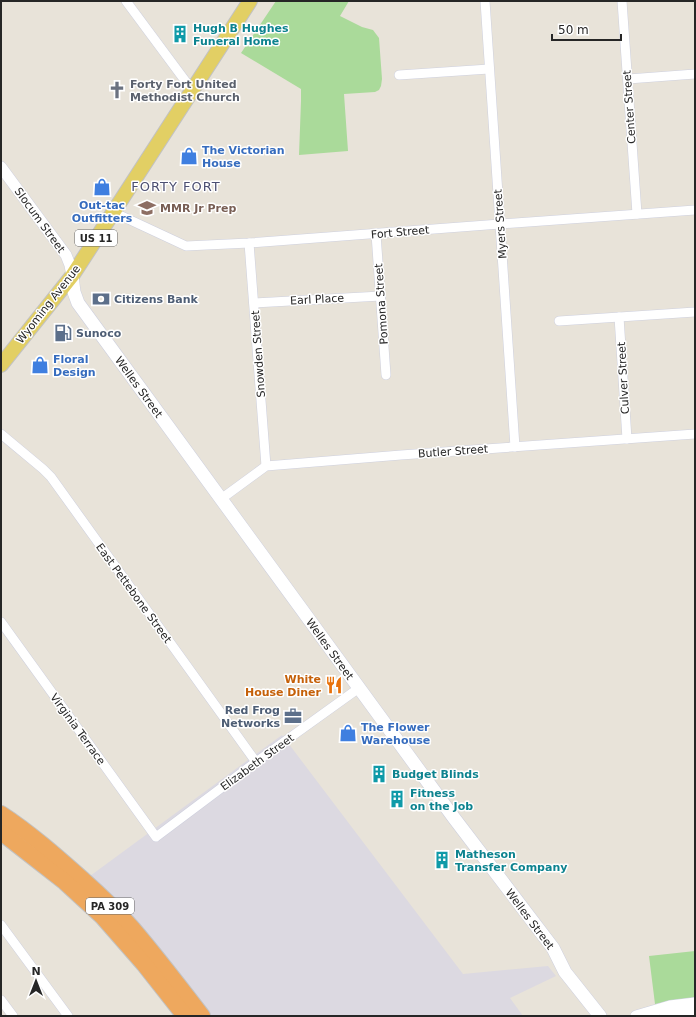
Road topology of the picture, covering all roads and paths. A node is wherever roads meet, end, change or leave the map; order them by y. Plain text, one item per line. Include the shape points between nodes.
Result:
1 (126, 1) edge
2 (250, 1) edge
3 (485, 1) edge
4 (622, 1) edge
5 (489, 69) junction
6 (399, 74) dead end
7 (695, 74) edge
8 (628, 79) junction
9 (192, 90) junction
10 (1, 167) edge
11 (695, 210) edge
12 (113, 212) junction
13 (637, 214) junction
14 (500, 224) junction
15 (376, 234) junction
16 (249, 243) junction
17 (72, 276) junction
18 (381, 296) junction
19 (254, 303) junction
20 (695, 312) edge
21 (619, 317) junction
22 (559, 321) dead end
23 (1, 365) edge
24 (386, 375) dead end
25 (1, 434) edge
26 (695, 434) edge
27 (627, 439) junction
28 (515, 447) junction
29 (266, 466) junction
30 (221, 499) junction
31 (1, 622) edge
32 (359, 688) junction
33 (256, 762) junction
34 (1, 814) edge
35 (1, 832) edge
36 (156, 837) joint
37 (1, 925) edge
38 (1, 1000) edge
39 (694, 1008) edge
40 (13, 1016) edge
41 (68, 1016) edge
42 (185, 1016) edge
43 (202, 1016) edge
44 (600, 1016) edge
45 (636, 1016) edge
46 (665, 1016) edge
47 (679, 1016) edge

1 - 9 street
2 - 9 main road, Wyoming Avenue / US 11
3 - 5 street, Myers Street
4 - 8 street, Center Street
5 - 6 street
5 - 14 street, Myers Street
7 - 8 street
8 - 13 street, Center Street
9 - 12 main road, Wyoming Avenue / US 11
10 - 17 street, Slocum Street via 66,256
11 - 13 street, Fort Street
12 - 16 street, Fort Street via 186,246
12 - 17 main road, Wyoming Avenue / US 11
13 - 14 street, Fort Street
14 - 15 street, Fort Street
14 - 28 street, Myers Street
15 - 16 street, Fort Street
15 - 18 street, Pomona Street
16 - 19 street, Snowden Street
17 - 23 main road, Wyoming Avenue / US 11
17 - 30 main road, Welles Street via 78,303
18 - 19 street, Earl Place
18 - 24 street, Pomona Street
19 - 29 street, Snowden Street
20 - 21 street
21 - 22 street
21 - 27 street, Culver Street
25 - 33 street, East Pettebone Street via 51,477
26 - 27 street, Butler Street
27 - 28 street, Butler Street
28 - 29 street, Butler Street
29 - 30 street
30 - 32 main road, Welles Street
31 - 36 street, Virginia Terrace
32 - 33 street, Elizabeth Street
32 - 44 main road, Welles Street via 553,948 565,972
33 - 36 street, Elizabeth Street
34 - 43 highway, PA 309 via 54,854 131,927
35 - 42 highway, PA 309 via 65,882 102,916
37 - 41 street
38 - 40 street
39 - 45 street via 670,1006
39 - 46 street
39 - 47 main road

